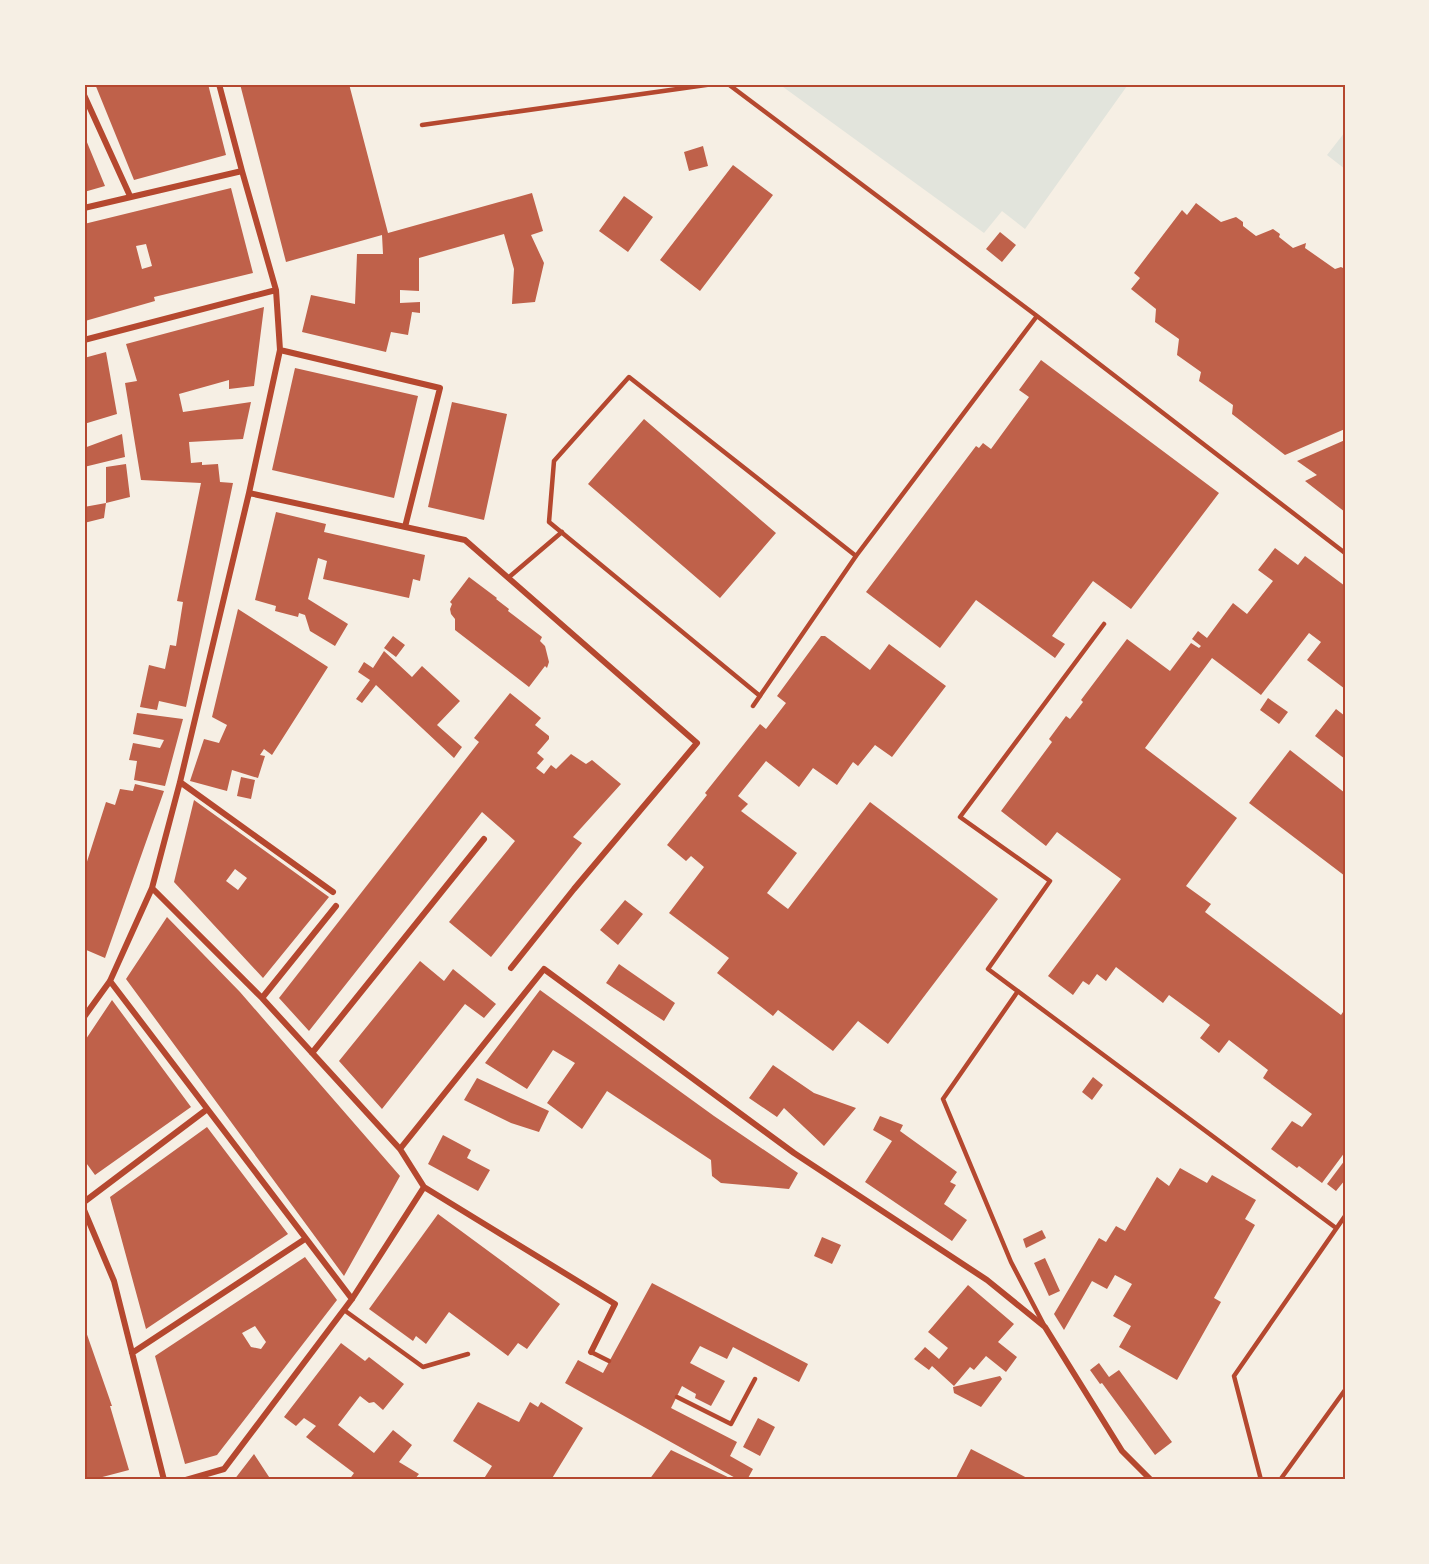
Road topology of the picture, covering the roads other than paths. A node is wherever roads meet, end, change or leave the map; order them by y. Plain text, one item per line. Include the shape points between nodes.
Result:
1 (219, 84) edge
2 (713, 84) edge
3 (728, 84) edge
4 (84, 95) edge
5 (422, 125) dead end
6 (242, 171) junction
7 (130, 196) junction
8 (84, 208) edge
9 (276, 290) junction
10 (1037, 316) junction
11 (84, 340) edge
12 (280, 350) junction
13 (249, 493) junction
14 (405, 527) junction
15 (562, 532) junction
16 (1345, 552) edge
17 (856, 556) junction
18 (508, 578) junction
19 (1104, 624) dead end
20 (760, 696) junction
21 (753, 706) dead end
22 (180, 782) junction
23 (484, 839) dead end
24 (152, 888) junction
25 (333, 892) dead end
26 (336, 906) dead end
27 (511, 968) dead end
28 (110, 981) junction
29 (1017, 992) junction
30 (262, 998) junction
31 (84, 1017) edge
32 (312, 1053) junction
33 (206, 1110) junction
34 (400, 1149) junction
35 (424, 1187) junction
36 (84, 1202) edge
37 (84, 1210) edge
38 (1345, 1216) edge
39 (1336, 1228) junction
40 (306, 1239) junction
41 (352, 1299) junction
42 (344, 1310) junction
43 (1045, 1327) junction
44 (591, 1352) joint
45 (132, 1353) junction
46 (468, 1354) dead end
47 (609, 1361) dead end
48 (755, 1379) dead end
49 (1345, 1390) edge
50 (677, 1397) dead end
51 (164, 1480) edge
52 (186, 1480) edge
53 (1150, 1480) edge
54 (1261, 1480) edge
55 (1280, 1480) edge

1 - 6 street
2 - 5 lane
3 - 10 lane
4 - 7 street
6 - 7 street
6 - 9 street
7 - 8 street
9 - 11 street
9 - 12 street
10 - 16 lane
10 - 17 lane
12 - 13 street
12 - 14 street via 440,388
13 - 14 street
13 - 22 street
14 - 18 street via 465,540
15 - 17 lane via 549,522 554,461 629,376
15 - 18 lane
15 - 20 lane
17 - 20 lane
18 - 27 street via 697,743
19 - 29 lane via 960,817 1050,881 988,969
20 - 21 lane
22 - 24 street
22 - 25 street
23 - 32 street
24 - 28 street
24 - 30 street
26 - 30 street
28 - 31 street
28 - 33 street
29 - 39 lane
29 - 43 lane via 943,1099 1011,1262
30 - 32 street
32 - 34 street
33 - 36 street
33 - 40 street
34 - 35 street
34 - 43 street via 544,969 794,1153 987,1280
35 - 41 street
35 - 44 street via 615,1304
37 - 45 street via 114,1281
38 - 39 lane
39 - 54 lane via 1234,1376
40 - 41 street
40 - 45 street
41 - 42 street
42 - 46 lane via 423,1368
42 - 52 street via 224,1469
43 - 53 street via 1122,1451
44 - 47 lane
45 - 51 street
48 - 50 lane via 731,1424
49 - 55 lane

